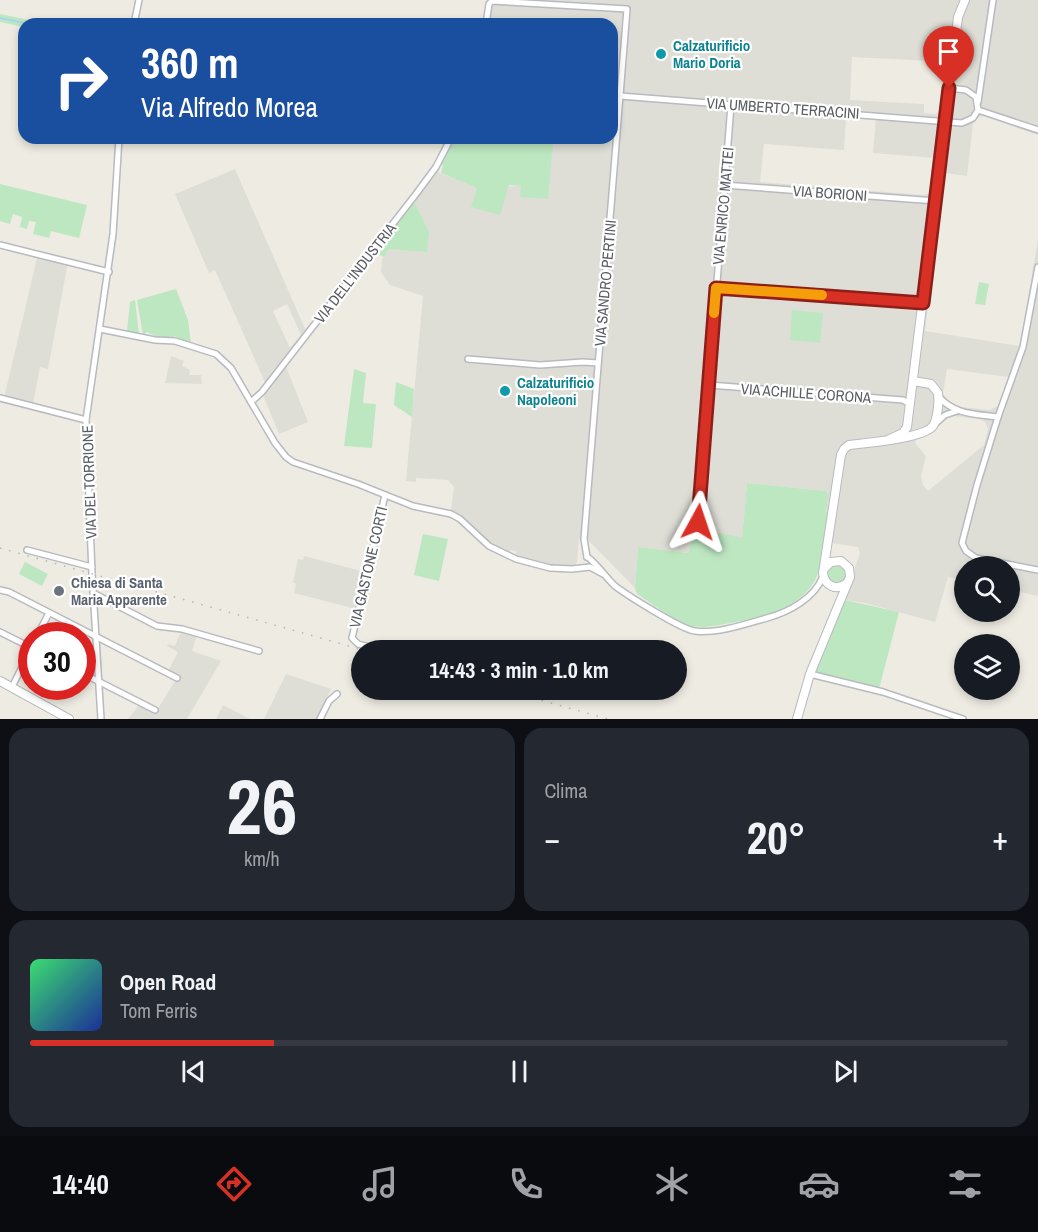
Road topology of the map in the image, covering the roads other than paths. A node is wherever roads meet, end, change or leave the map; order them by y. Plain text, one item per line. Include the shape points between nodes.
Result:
1 (139, 0) edge
2 (966, 0) edge
3 (993, 0) edge
4 (135, 18) edge
5 (487, 18) edge
6 (949, 88) junction
7 (620, 96) junction
8 (978, 102) junction
9 (731, 105) junction
10 (978, 110) junction
11 (618, 120) edge
12 (945, 121) junction
13 (1038, 130) edge
14 (119, 144) edge
15 (448, 144) edge
16 (616, 144) edge
17 (724, 185) junction
18 (936, 201) junction
19 (0, 245) edge
20 (1038, 267) edge
21 (108, 272) junction
22 (716, 288) junction
23 (923, 303) junction
24 (100, 329) junction
25 (468, 359) dead end
26 (598, 363) junction
27 (913, 381) junction
28 (709, 385) junction
29 (939, 397) junction
30 (0, 398) edge
31 (908, 400) junction
32 (251, 402) junction
33 (957, 411) junction
34 (998, 417) junction
35 (909, 419) junction
36 (86, 420) junction
37 (934, 424) junction
38 (923, 432) junction
39 (890, 439) junction
40 (385, 495) junction
41 (698, 522) dead end
42 (828, 546) junction
43 (27, 550) dead end
44 (838, 561) junction
45 (587, 565) junction
46 (92, 567) junction
47 (1038, 570) edge
48 (824, 571) junction
49 (847, 583) junction
50 (832, 586) junction
51 (817, 588) junction
52 (0, 590) edge
53 (93, 595) junction
54 (841, 601) junction
55 (49, 613) junction
56 (44, 622) edge
57 (0, 632) edge
58 (97, 637) junction
59 (354, 640) edge
60 (18, 641) edge
61 (258, 651) dead end
62 (810, 674) junction
63 (18, 675) edge
64 (177, 678) dead end
65 (96, 680) edge
66 (0, 681) edge
67 (99, 681) junction
68 (12, 687) junction
69 (337, 694) dead end
70 (155, 710) dead end
71 (69, 719) edge
72 (101, 719) edge
73 (320, 719) edge
74 (797, 719) edge
75 (963, 719) edge

1 - 4 street
2 - 6 street via 958,17
3 - 8 street
5 - 7 street, VIA SANDRO PERTINI via 492,1 627,9
6 - 8 street via 969,91
6 - 12 street
7 - 9 street, VIA UMBERTO TERRACINI
7 - 11 street, VIA SANDRO PERTINI
8 - 10 street
9 - 12 street, VIA UMBERTO TERRACINI
9 - 17 street, VIA ENRICO MATTEI
10 - 12 street, VIA UMBERTO TERRACINI via 968,122
10 - 13 street
12 - 18 street
14 - 21 street, VIA DEL TORRIONE
15 - 32 street, VIA DELL'INDUSTRIA via 416,194
16 - 26 street, VIA SANDRO PERTINI
17 - 18 street, VIA BORIONI
17 - 22 street, VIA ENRICO MATTEI
18 - 23 street
19 - 21 street
20 - 34 street via 1023,347
21 - 24 street, VIA DEL TORRIONE
22 - 23 street
22 - 28 street, VIA ENRICO MATTEI
23 - 27 street
24 - 32 street via 173,340 216,354 231,368
24 - 36 street, VIA DEL TORRIONE
25 - 26 street via 540,365
26 - 45 street, VIA SANDRO PERTINI via 584,539
27 - 29 street via 933,386
27 - 31 street
28 - 31 street, VIA ACHILLE CORONA
28 - 41 street, VIA ENRICO MATTEI
29 - 33 street
29 - 37 street
30 - 36 street
31 - 35 street
32 - 40 street via 280,451 293,462
33 - 34 street
33 - 37 street
34 - 47 street via 962,543 976,558
35 - 38 street via 913,428
35 - 39 street via 906,431
36 - 46 street, VIA DEL TORRIONE
37 - 38 street
38 - 39 street
39 - 42 street via 849,445 842,452
40 - 45 street via 451,514 489,546 516,559 550,568
40 - 59 street, VIA GASTONE CORTI
42 - 44 street
42 - 48 street
43 - 46 street
44 - 48 street via 831,562
44 - 49 street via 849,568
45 - 51 street via 632,597 694,631 784,614
46 - 53 street, VIA DEL TORRIONE
48 - 50 street via 825,580
48 - 51 street
49 - 50 street via 839,588
49 - 54 street
50 - 51 street
50 - 54 street
52 - 55 street
53 - 58 street, VIA DEL TORRIONE
53 - 61 street via 157,626
54 - 62 street
55 - 56 street
55 - 58 street
57 - 60 street
58 - 64 street
58 - 67 street, VIA DEL TORRIONE
62 - 74 street
62 - 75 street via 882,692
63 - 68 street
65 - 67 street
66 - 68 street
67 - 70 street
67 - 72 street, VIA DEL TORRIONE
68 - 71 street
69 - 73 street via 328,701

